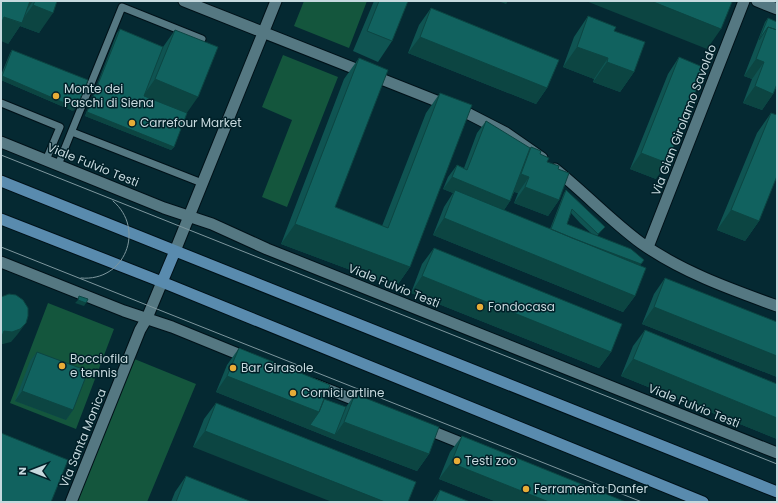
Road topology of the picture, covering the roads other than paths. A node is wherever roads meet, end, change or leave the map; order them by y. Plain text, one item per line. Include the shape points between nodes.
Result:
1 (184, 1) edge
2 (276, 1) edge
3 (744, 1) edge
4 (757, 1) edge
5 (777, 9) edge
6 (263, 33) junction
7 (202, 39) edge
8 (1, 103) edge
9 (72, 132) junction
10 (1, 142) edge
11 (46, 160) junction
12 (58, 165) junction
13 (1, 181) edge
14 (202, 183) junction
15 (189, 215) junction
16 (1, 219) edge
17 (648, 248) junction
18 (175, 251) junction
19 (1, 262) edge
20 (162, 282) junction
21 (777, 306) edge
22 (147, 318) junction
23 (262, 363) edge
24 (306, 381) edge
25 (372, 407) edge
26 (416, 425) edge
27 (482, 451) edge
28 (777, 453) edge
29 (777, 492) edge
30 (71, 502) edge
31 (703, 502) edge

1 - 6 street
2 - 6 street
3 - 17 street, Via Gian Girolamo Savoldo
4 - 5 street
6 - 14 street
6 - 17 street via 453,107 500,130 538,155
7 - 9 lane via 122,7
8 - 11 lane via 60,127
9 - 12 lane
9 - 14 lane
10 - 11 street, Viale Fulvio Testi
11 - 12 street, Viale Fulvio Testi
12 - 15 street, Viale Fulvio Testi via 164,208
13 - 18 main road
14 - 15 street
15 - 18 street
15 - 28 street, Viale Fulvio Testi via 267,249
16 - 20 main road
17 - 21 street via 697,274
18 - 20 main road
18 - 29 main road
19 - 22 street
20 - 22 street, Via Santa Monica
20 - 31 main road
22 - 23 street
22 - 30 street, Via Santa Monica
24 - 25 street
26 - 27 street

